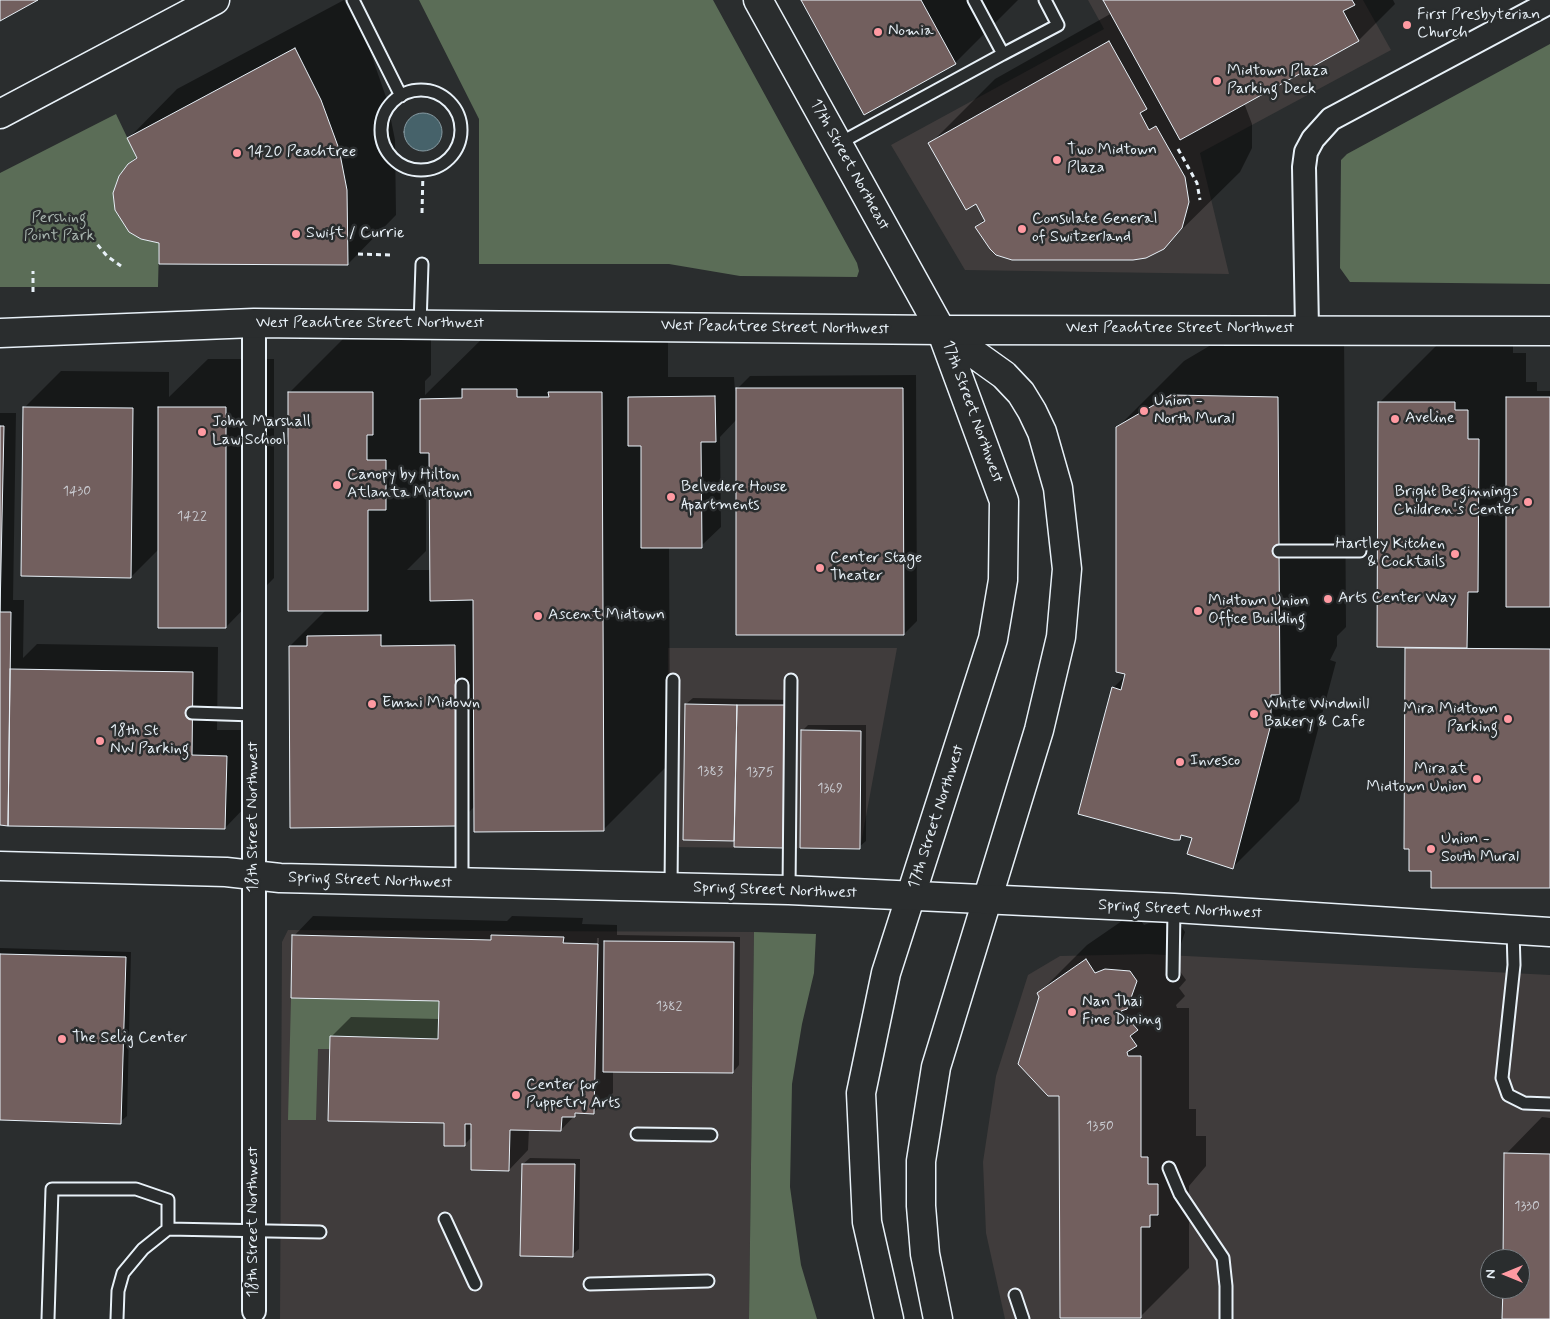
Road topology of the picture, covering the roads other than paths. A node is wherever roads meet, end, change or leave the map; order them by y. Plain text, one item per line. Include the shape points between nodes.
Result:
1 (215, 0) edge
2 (353, 0) edge
3 (758, 0) edge
4 (974, 0) edge
5 (1045, 0) edge
6 (1550, 2) edge
7 (1003, 54) junction
8 (401, 96) junction
9 (0, 114) edge
10 (838, 144) junction
11 (422, 264) dead end
12 (254, 323) junction
13 (420, 325) junction
14 (1307, 329) junction
15 (941, 330) junction
16 (1550, 331) edge
17 (0, 333) edge
18 (1279, 551) dead end
19 (1360, 551) dead end
20 (673, 680) dead end
21 (791, 680) dead end
22 (462, 685) dead end
23 (192, 713) dead end
24 (254, 715) junction
25 (0, 866) edge
26 (254, 875) junction
27 (462, 883) junction
28 (671, 887) junction
29 (789, 890) junction
30 (911, 896) junction
31 (986, 900) junction
32 (1174, 908) junction
33 (1513, 930) junction
34 (1550, 932) edge
35 (1173, 976) dead end
36 (1550, 1104) edge
37 (637, 1134) dead end
38 (711, 1135) dead end
39 (1169, 1168) dead end
40 (445, 1219) dead end
41 (168, 1229) junction
42 (254, 1230) junction
43 (320, 1232) dead end
44 (708, 1281) dead end
45 (475, 1284) dead end
46 (590, 1284) dead end
47 (1015, 1295) dead end
48 (254, 1315) edge
49 (48, 1319) edge
50 (117, 1319) edge
51 (888, 1319) edge
52 (938, 1319) edge
53 (1023, 1319) edge
54 (1226, 1319) edge

1 - 9 main road
2 - 8 lane
3 - 10 main road, 17th Street Northeast
4 - 7 lane
5 - 7 lane via 1058,25
6 - 14 street via 1331,119 1313,139 1306,152 1304,167
7 - 10 lane
8 - 8 lane via 420,91 439,95 450,103 457,114 459,140 454,153 445,162 423,171 407,168 387,152 381,127 390,104
10 - 15 main road, 17th Street Northeast
11 - 13 lane
12 - 13 main road, West Peachtree Street Northwest
12 - 17 main road, West Peachtree Street Northwest
12 - 24 street, 18th Street Northwest
13 - 15 main road, West Peachtree Street Northwest
14 - 15 main road, West Peachtree Street Northwest
14 - 16 main road, West Peachtree Street Northwest
15 - 30 main road, 17th Street Northwest via 1004,500 1003,580 993,639
15 - 31 main road, 17th Street Northwest via 1004,375 1032,411 1042,432 1058,488 1066,550 1061,637 1051,684
18 - 19 lane
20 - 28 lane
21 - 29 lane
22 - 27 lane
23 - 24 lane
24 - 26 street, 18th Street Northwest
25 - 26 main road, Spring Street Northwest
26 - 27 main road, Spring Street Northwest
26 - 42 street, 18th Street Northwest
27 - 28 main road, Spring Street Northwest
28 - 29 main road, Spring Street Northwest
29 - 30 main road, Spring Street Northwest
30 - 31 main road, Spring Street Northwest
30 - 51 main road, 17th Street Northwest via 886,973 861,1092 867,1222
31 - 32 main road, Spring Street Northwest
31 - 52 main road, 17th Street Northwest via 936,1067 921,1160 925,1254
32 - 33 main road, Spring Street Northwest
32 - 35 lane
33 - 34 main road, Spring Street Northwest
33 - 36 lane via 1514,965 1502,1078 1508,1095 1524,1103
37 - 38 lane
39 - 54 lane via 1180,1194 1223,1258
40 - 45 lane
41 - 42 lane
41 - 49 lane via 168,1200 136,1189 52,1189
41 - 50 lane via 143,1249 123,1273 118,1291
42 - 43 lane
42 - 48 street, 18th Street Northwest
44 - 46 lane
47 - 53 lane

